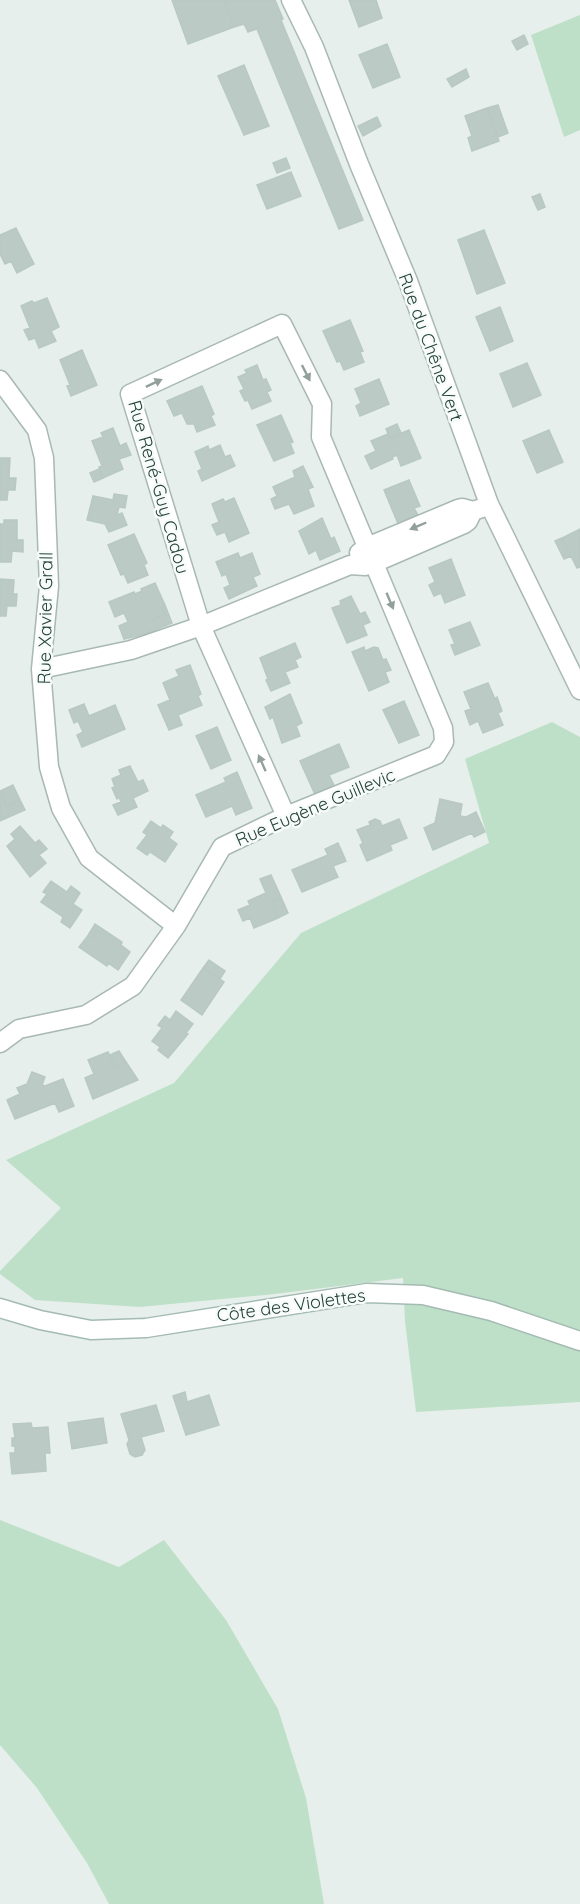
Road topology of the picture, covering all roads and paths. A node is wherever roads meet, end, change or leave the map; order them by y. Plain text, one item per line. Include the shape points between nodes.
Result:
1 (291, 0) edge
2 (1, 385) edge
3 (481, 508) junction
4 (370, 555) junction
5 (201, 626) junction
6 (41, 669) junction
7 (580, 690) edge
8 (443, 728) joint
9 (286, 816) junction
10 (176, 926) junction
11 (0, 1042) edge
12 (0, 1308) edge
13 (580, 1341) edge

1 - 3 street, Rue du Chêne Vert via 314,47 408,281
2 - 6 street, Rue Xavier Grall via 37,429 44,458 49,586
3 - 4 street via 458,509
3 - 7 street, Rue du Chêne Vert
4 - 5 street via 359,553 350,565
5 -> 4 street, Rue René-Guy Cadou via 130,394 282,324 322,405 321,437
4 -> 8 street, Rue René-Guy Cadou
5 - 6 street via 131,650
9 -> 5 street, Rue René-Guy Cadou
6 - 10 street, Rue Xavier Grall via 49,767 61,808 89,858
8 - 9 street, Rue Eugène Guillevic via 444,742 436,755
9 - 10 street, Rue Eugène Guillevic via 222,847
10 - 11 street, Rue Eugène Guillevic via 133,986 86,1015 19,1029
12 - 13 street, Côte des Violettes via 91,1330 146,1328 368,1293 423,1295 490,1311

